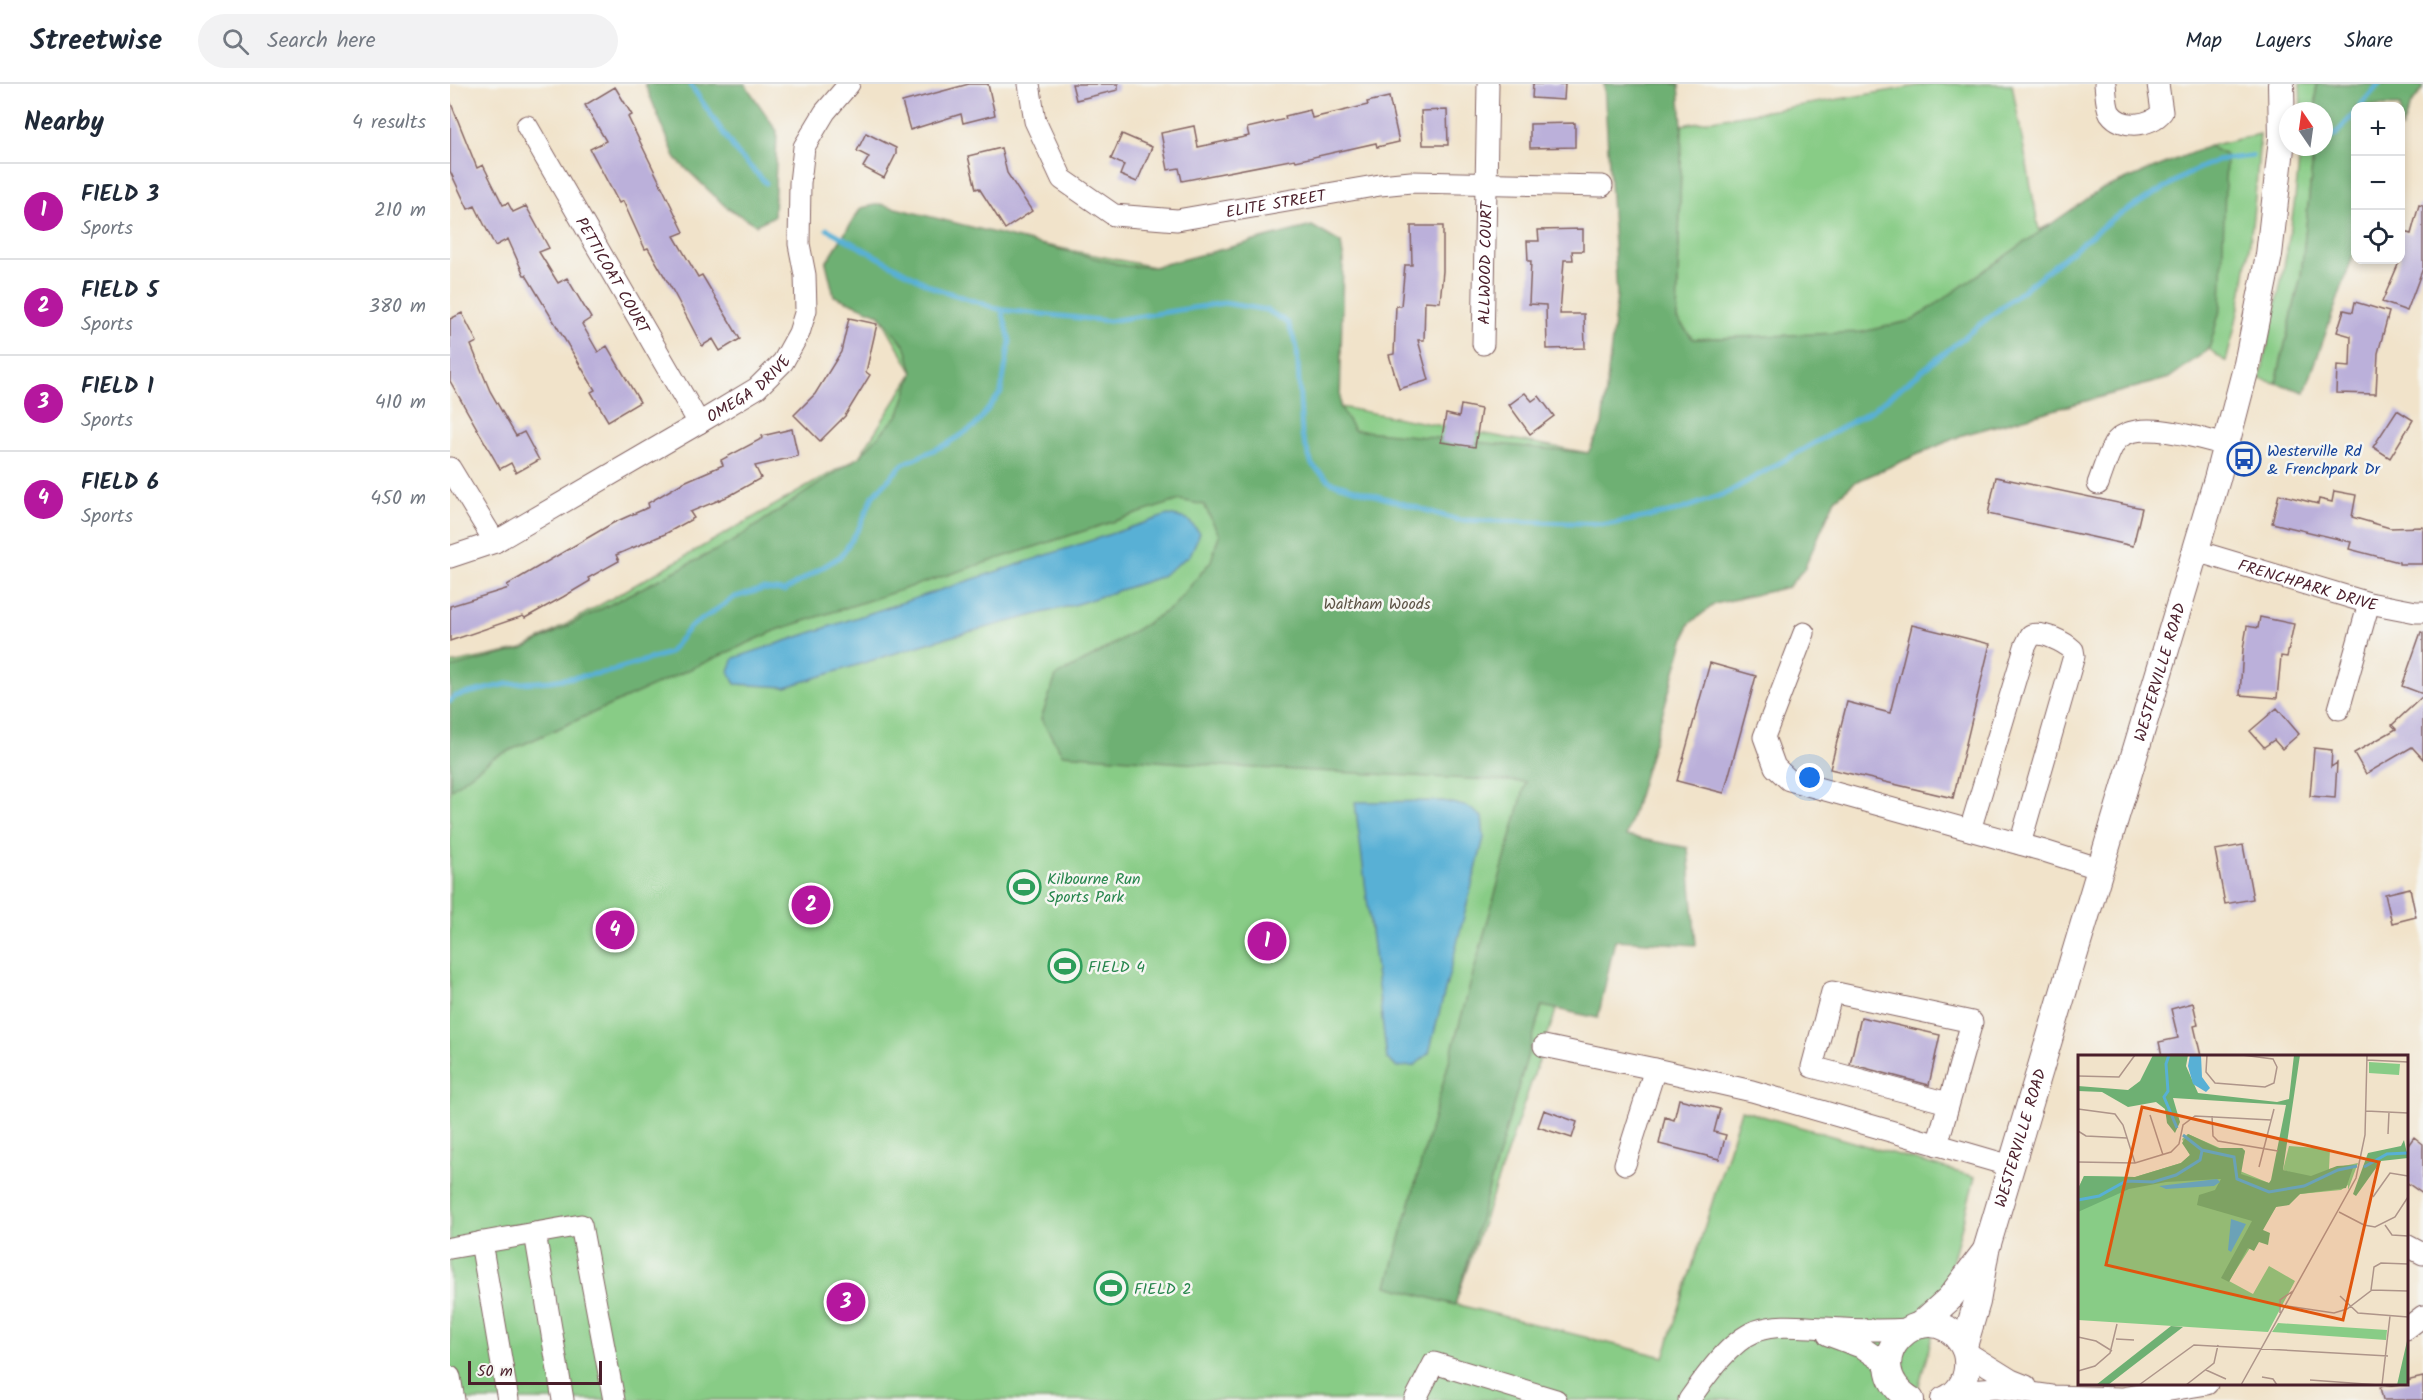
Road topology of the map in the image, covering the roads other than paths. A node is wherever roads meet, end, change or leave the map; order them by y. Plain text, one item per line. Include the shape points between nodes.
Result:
1 (849, 84) edge
2 (1029, 84) edge
3 (1488, 84) edge
4 (2105, 84) edge
5 (2158, 84) edge
6 (2281, 84) edge
7 (527, 126) dead end
8 (1486, 183) junction
9 (1602, 186) dead end
10 (1483, 344) dead end
11 (699, 423) junction
12 (2226, 445) junction
13 (450, 468) edge
14 (2098, 484) dead end
15 (495, 542) junction
16 (2196, 551) junction
17 (450, 557) edge
18 (2369, 603) junction
19 (2423, 612) edge
20 (1804, 633) dead end
21 (2339, 710) dead end
22 (1971, 830) junction
23 (2020, 844) junction
24 (2101, 869) junction
25 (1544, 1046) dead end
26 (1654, 1069) junction
27 (1948, 1103) junction
28 (1936, 1145) junction
29 (1625, 1164) dead end
30 (2011, 1166) junction
31 (535, 1233) junction
32 (480, 1242) junction
33 (2408, 1246) edge
34 (450, 1248) edge
35 (1986, 1250) junction
36 (2423, 1254) edge
37 (2423, 1316) edge
38 (1914, 1327) junction
39 (2408, 1327) edge
40 (1808, 1328) junction
41 (1965, 1349) junction
42 (1888, 1365) junction
43 (450, 1377) edge
44 (2196, 1385) edge
45 (2052, 1396) junction
46 (1950, 1397) edge
47 (1905, 1398) edge
48 (454, 1400) edge
49 (508, 1400) edge
50 (563, 1400) edge
51 (614, 1400) edge
52 (1415, 1400) edge
53 (1556, 1400) edge
54 (1689, 1400) edge

1 - 11 street, OMEGA DRIVE via 825,112 804,147 799,244 806,310 799,333 783,362 757,388
2 - 8 street, ELITE STREET via 1035,121 1062,178 1114,215 1177,220 1380,185
3 - 8 street, ALLWOOD COURT
4 - 5 street via 2110,112 2122,123 2138,124 2156,120 2162,112
6 - 12 main road, WESTERVILLE ROAD via 2282,140 2269,255
7 - 11 street, PETTICOAT COURT
8 - 9 street, ELITE STREET
8 - 10 street, ALLWOOD COURT
11 - 15 street, OMEGA DRIVE
12 - 14 street via 2161,430 2131,432 2115,442
12 - 16 main road, WESTERVILLE ROAD
13 - 15 street
15 - 17 street, OMEGA DRIVE
16 - 18 street, FRENCHPARK DRIVE
16 - 24 main road, WESTERVILLE ROAD
18 - 19 street, FRENCHPARK DRIVE
18 - 21 street
20 - 22 street via 1764,736 1775,767 1789,780
22 - 23 street
22 - 23 street via 2025,648 2031,635 2037,633 2067,645 2074,656
23 - 24 street
24 - 30 main road, WESTERVILLE ROAD
25 - 26 street
26 - 28 street via 1752,1091
26 - 29 street
27 - 27 street via 1972,1022 1832,993 1812,1067
27 - 28 street
28 - 30 street
30 - 35 main road, WESTERVILLE ROAD
31 - 32 street
31 - 50 street
31 - 51 street via 581,1225
32 - 34 street
32 - 49 street
33 - 36 street
35 - 38 main road, WESTERVILLE ROAD via 1949,1299
35 - 41 main road, WESTERVILLE ROAD
37 - 39 street
38 - 40 street via 1878,1331
38 - 41 main road via 1945,1328
38 - 42 main road, WESTERVILLE ROAD via 1893,1344
40 - 42 street via 1863,1348
40 - 54 street via 1779,1325 1754,1332 1729,1350
41 - 45 street via 2011,1380
41 - 46 main road, WESTERVILLE ROAD via 1967,1373
42 - 47 main road via 1894,1386
43 - 48 street
44 - 45 street via 2122,1398
45 - 46 street via 1996,1388
52 - 53 street via 1434,1363

